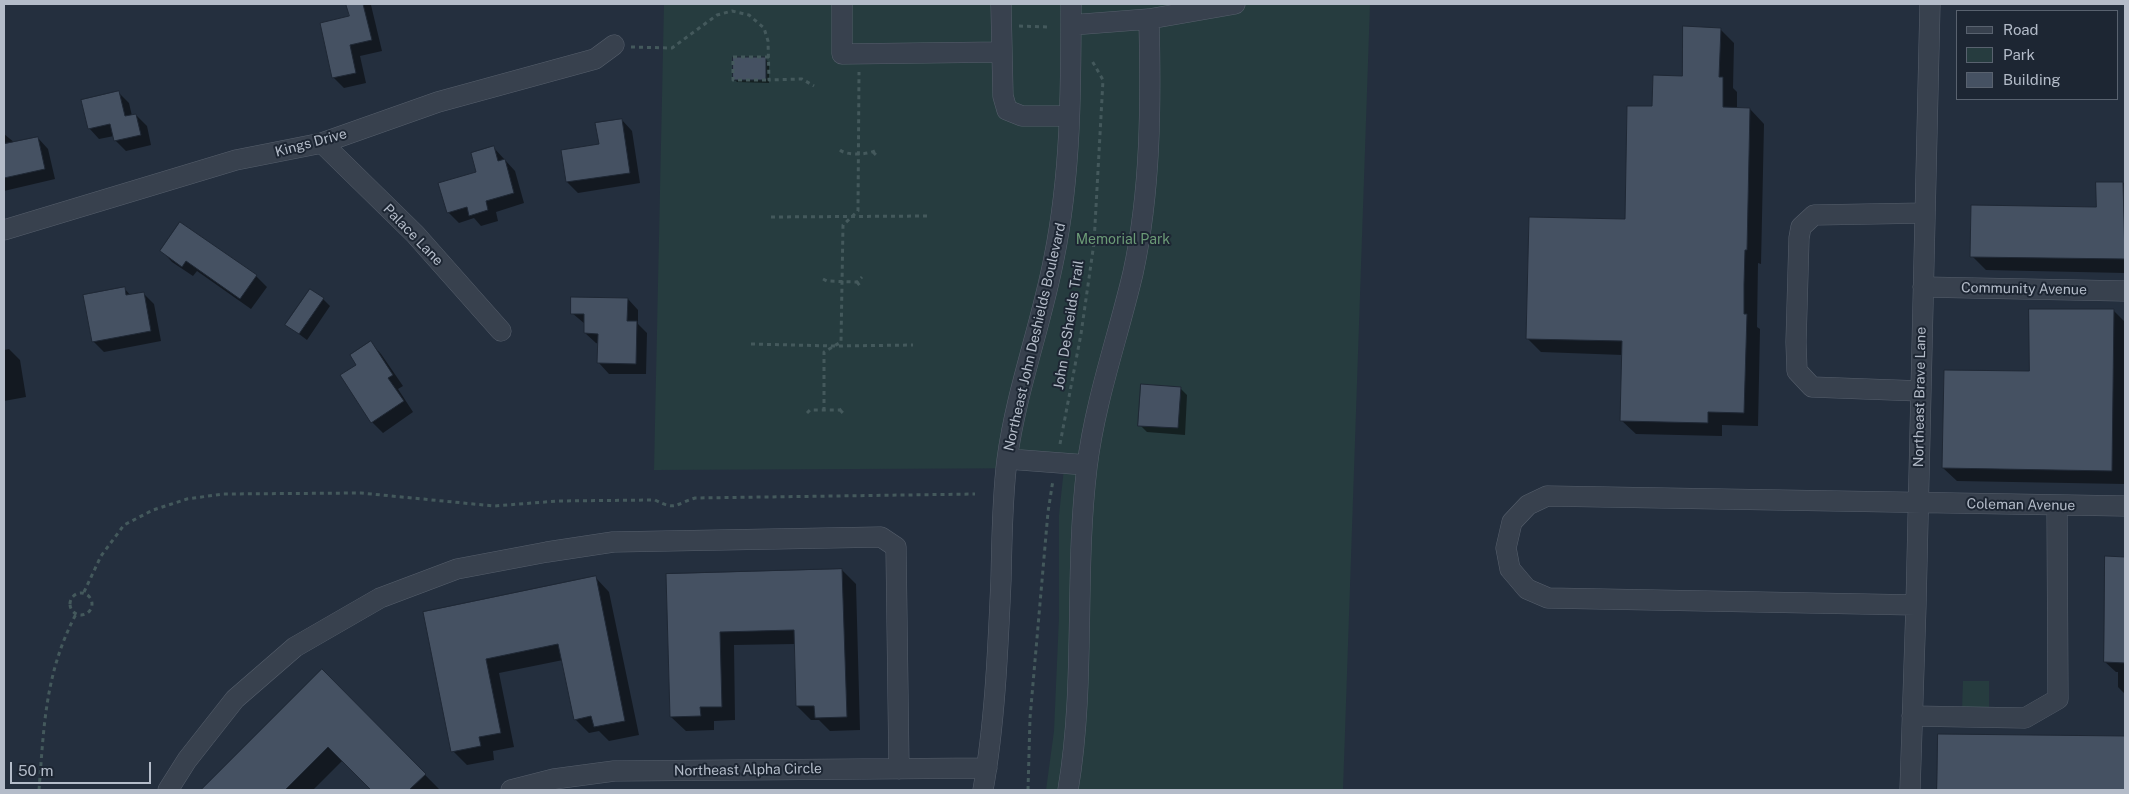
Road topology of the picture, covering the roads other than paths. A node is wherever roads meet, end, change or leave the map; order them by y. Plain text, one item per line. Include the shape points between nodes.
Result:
1 (842, 4) edge
2 (1001, 4) edge
3 (1071, 4) edge
4 (1236, 4) edge
5 (1930, 4) edge
6 (1149, 19) junction
7 (1071, 25) junction
8 (614, 45) road end
9 (1002, 52) junction
10 (1070, 116) junction
11 (322, 143) junction
12 (1925, 213) junction
13 (4, 230) edge
14 (1923, 287) junction
15 (2125, 291) edge
16 (501, 331) dead end
17 (1920, 391) junction
18 (1008, 459) junction
19 (1087, 465) junction
20 (1918, 504) junction
21 (2057, 506) junction
22 (2125, 506) edge
23 (1916, 605) junction
24 (1912, 716) junction
25 (987, 768) junction
26 (899, 769) junction
27 (685, 781) edge
28 (168, 790) edge
29 (510, 790) edge
30 (983, 790) edge
31 (1068, 790) edge
32 (1910, 790) edge

1 - 9 street via 842,54
2 - 9 street
3 - 7 street, Northeast John Deshields Boulevard
4 - 6 street
5 - 12 street, Northeast Brave Lane
6 - 7 street
6 - 19 street via 1150,111 1144,193 1133,271 1096,415
7 - 10 street, Northeast John Deshields Boulevard
8 - 11 street, Kings Drive via 595,59 438,102
9 - 10 street via 1002,96 1007,110 1022,116
10 - 18 street, Northeast John Deshields Boulevard via 1066,193 1054,260 1020,391
11 - 13 street, Kings Drive via 236,160
11 - 16 street, Palace Lane via 414,234
12 - 14 street, Northeast Brave Lane
12 - 17 street via 1814,215 1801,227 1797,286 1797,371 1812,387
14 - 15 street, Community Avenue
14 - 17 street, Northeast Brave Lane
17 - 20 street, Northeast Brave Lane
18 - 19 street
18 - 25 street, Northeast John Deshields Boulevard via 999,636
19 - 31 street via 1081,530 1077,696
20 - 21 street, Coleman Avenue
20 - 23 street, Northeast Brave Lane
20 - 23 street, Coleman Avenue via 1547,496 1528,506 1512,522 1506,548 1510,569 1527,589 1548,598
21 - 22 street, Coleman Avenue
21 - 24 street via 2058,699 2025,718
23 - 24 street, Northeast Brave Lane
24 - 32 street, Northeast Brave Lane
25 - 26 street, Northeast Alpha Circle
25 - 30 street, Northeast John Deshields Boulevard
26 - 27 street, Northeast Alpha Circle
26 - 28 street via 896,547 881,537 613,542 457,569 380,598 295,648 235,698
27 - 29 street, Northeast Alpha Circle via 614,771 554,778

